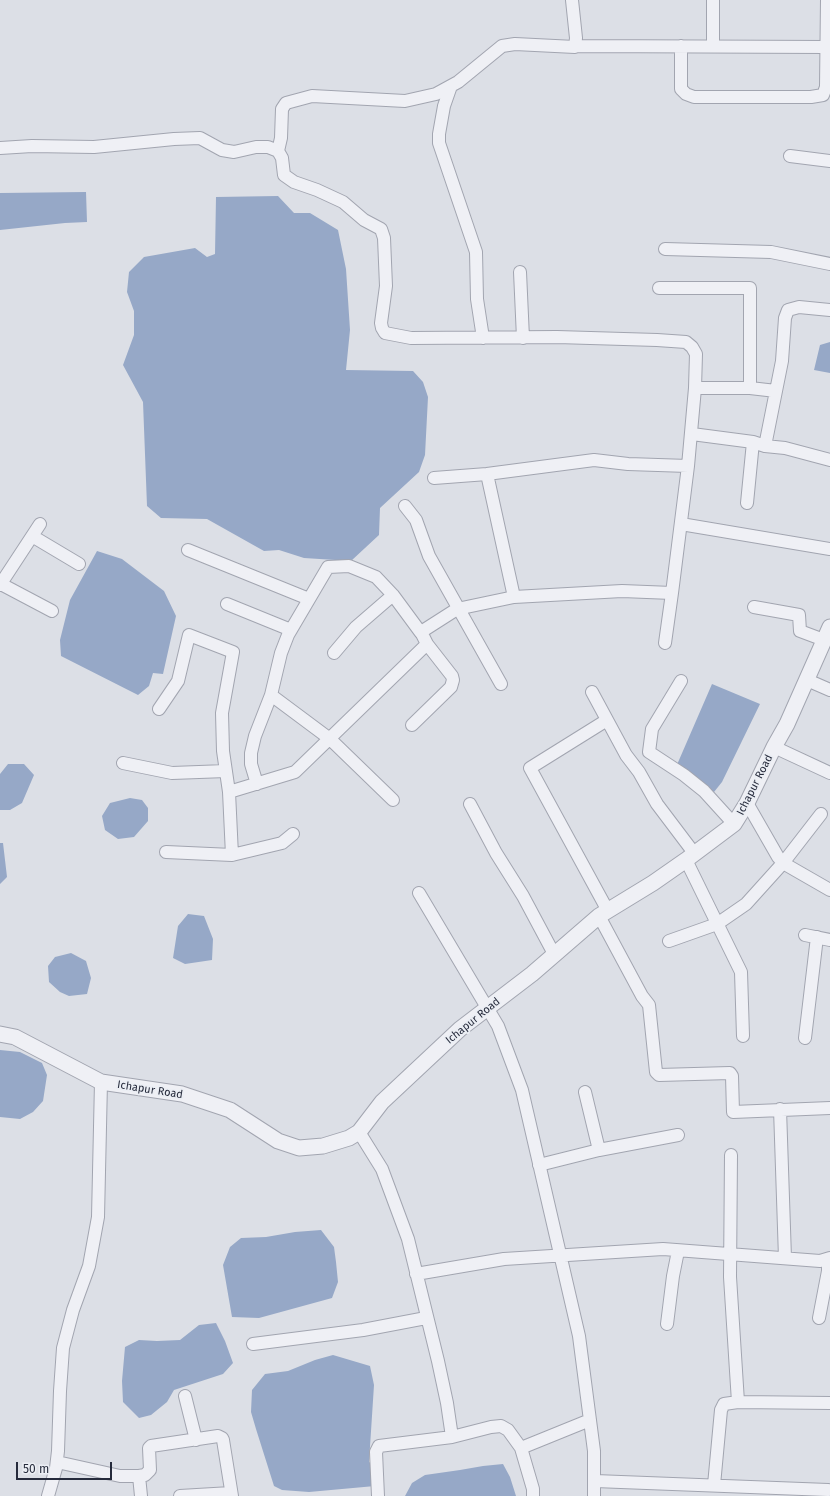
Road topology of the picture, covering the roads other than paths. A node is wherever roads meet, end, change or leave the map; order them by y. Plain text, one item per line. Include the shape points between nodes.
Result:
1 (572, 0) edge
2 (713, 0) edge
3 (827, 0) edge
4 (576, 46) junction
5 (681, 46) junction
6 (713, 46) junction
7 (827, 47) junction
8 (451, 86) junction
9 (0, 148) edge
10 (278, 151) junction
11 (790, 156) dead end
12 (830, 161) edge
13 (665, 249) dead end
14 (830, 264) edge
15 (520, 272) dead end
16 (659, 288) dead end
17 (830, 310) edge
18 (483, 338) junction
19 (523, 338) junction
20 (695, 388) junction
21 (750, 388) junction
22 (776, 392) junction
23 (692, 434) junction
24 (753, 442) junction
25 (766, 446) junction
26 (830, 460) edge
27 (688, 466) junction
28 (487, 474) junction
29 (434, 478) dead end
30 (747, 503) dead end
31 (405, 506) dead end
32 (40, 524) dead end
33 (682, 524) junction
34 (32, 536) junction
35 (830, 549) edge
36 (188, 550) dead end
37 (79, 564) dead end
38 (0, 584) edge
39 (672, 592) junction
40 (393, 595) junction
41 (514, 597) junction
42 (309, 599) junction
43 (227, 604) dead end
44 (754, 607) dead end
45 (457, 609) junction
46 (52, 611) dead end
47 (290, 630) junction
48 (828, 634) edge
49 (424, 638) junction
50 (665, 643) dead end
51 (334, 652) dead end
52 (807, 680) junction
53 (681, 681) dead end
54 (501, 684) dead end
55 (830, 690) edge
56 (592, 692) dead end
57 (272, 695) junction
58 (159, 709) dead end
59 (607, 720) junction
60 (412, 725) dead end
61 (330, 738) junction
62 (774, 747) junction
63 (123, 763) dead end
64 (226, 771) junction
65 (830, 773) edge
66 (257, 784) junction
67 (229, 792) junction
68 (393, 800) dead end
69 (748, 803) junction
70 (470, 804) dead end
71 (821, 814) dead end
72 (734, 824) junction
73 (293, 834) dead end
74 (166, 852) dead end
75 (232, 855) junction
76 (690, 857) junction
77 (783, 863) junction
78 (830, 890) edge
79 (419, 893) dead end
80 (604, 913) junction
81 (717, 924) junction
82 (805, 935) dead end
83 (817, 938) junction
84 (830, 940) edge
85 (669, 941) dead end
86 (554, 954) junction
87 (487, 1008) junction
88 (0, 1034) edge
89 (742, 1036) dead end
90 (805, 1038) dead end
91 (101, 1082) junction
92 (585, 1092) dead end
93 (830, 1108) edge
94 (780, 1109) junction
95 (830, 1111) edge
96 (359, 1132) junction
97 (678, 1135) dead end
98 (598, 1150) junction
99 (731, 1155) dead end
100 (539, 1165) junction
101 (678, 1251) junction
102 (731, 1254) junction
103 (560, 1255) junction
104 (784, 1258) junction
105 (829, 1258) edge
106 (416, 1274) junction
107 (426, 1318) junction
108 (819, 1318) dead end
109 (667, 1324) dead end
110 (253, 1344) dead end
111 (185, 1396) dead end
112 (738, 1402) junction
113 (830, 1403) edge
114 (590, 1420) junction
115 (452, 1437) junction
116 (196, 1440) junction
117 (521, 1448) junction
118 (57, 1462) junction
119 (139, 1476) junction
120 (595, 1481) junction
121 (714, 1485) junction
122 (828, 1490) dead end
123 (231, 1494) edge
124 (48, 1496) edge
125 (141, 1496) edge
126 (186, 1496) edge
127 (378, 1496) edge
128 (533, 1496) edge
129 (594, 1496) edge

1 - 4 street
2 - 6 street
3 - 7 street
4 - 5 street
4 - 8 street via 502,46
5 - 6 street
5 - 7 street via 681,89 694,97 823,96 826,87
6 - 7 street
8 - 10 street via 436,94 405,101 312,96 286,103 282,109
8 - 18 street via 444,106 440,143 476,252 477,299
9 - 10 street via 94,147 200,138 222,150 234,152 268,147
10 - 18 street via 282,158 284,175 294,182 343,202 364,220 381,229 384,238 386,286 381,323 385,333 411,338
11 - 12 street
13 - 14 street via 771,252
15 - 19 street
16 - 21 street via 750,288
17 - 22 street via 799,307 788,310
18 - 19 street
19 - 20 street via 686,342 696,354
20 - 21 street
20 - 23 street
21 - 22 street
22 - 25 street
23 - 24 street
23 - 27 street
24 - 25 street
24 - 30 street
25 - 26 street via 785,448
27 - 28 street via 594,460
27 - 33 street
28 - 29 street
28 - 41 street
31 - 45 street via 416,520 429,556
32 - 34 street
33 - 35 street
33 - 39 street
34 - 37 street
34 - 38 street
36 - 42 street
38 - 46 street
39 - 41 street via 622,590
39 - 50 street
40 - 42 street via 376,578 349,566 328,567
40 - 49 street
40 - 51 street via 356,627
41 - 45 street
42 - 47 street
43 - 47 street
44 - 48 street via 799,615 800,631
45 - 49 street
45 - 54 street
47 - 57 street
48 - 52 street, Ichapur Road
49 - 60 street via 453,680 452,685
49 - 61 street
52 - 55 street
52 - 62 street, Ichapur Road
53 - 72 street via 652,729 649,752 704,791
56 - 59 street
57 - 61 street
57 - 66 street via 255,736 251,753 251,764
58 - 64 street via 178,681 189,634 233,652 222,713
59 - 76 street
59 - 80 street via 530,768
61 - 66 street via 295,772
61 - 68 street
62 - 65 street
62 - 69 street, Ichapur Road
63 - 64 street via 172,773
64 - 67 street
66 - 67 street
67 - 75 street
69 - 72 street, Ichapur Road
69 - 77 street
70 - 86 street via 496,853 524,896
71 - 77 street
72 - 76 street, Ichapur Road
73 - 75 street via 282,843
74 - 75 street
76 - 80 street, Ichapur Road
76 - 81 street
77 - 78 street
77 - 81 street via 746,904
79 - 87 street
80 - 86 street, Ichapur Road
80 - 94 street via 642,996 649,1005 656,1072 659,1075 730,1073 733,1112
81 - 85 street
81 - 89 street via 741,972
82 - 83 street
83 - 84 street
83 - 90 street
86 - 87 street, Ichapur Road
87 - 96 street, Ichapur Road via 460,1029 382,1102
87 - 100 street via 498,1026 522,1090
88 - 91 street, Ichapur Road via 15,1037
91 - 96 street, Ichapur Road via 182,1094 230,1110 278,1141 299,1148 335,1143
91 - 118 street via 98,1217 89,1266 63,1348
92 - 98 street
93 - 94 street
93 - 95 street
94 - 104 street
96 - 106 street via 382,1169 408,1239
97 - 98 street
98 - 100 street
99 - 102 street
100 - 103 street
101 - 102 street
101 - 103 street
101 - 109 street
102 - 104 street
102 - 112 street via 730,1277
103 - 106 street via 504,1259
103 - 114 street via 579,1336
104 - 105 street via 820,1261
105 - 108 street
106 - 107 street
107 - 110 street via 363,1330
107 - 115 street via 447,1402
111 - 116 street
112 - 113 street
112 - 121 street via 724,1404 721,1410
114 - 117 street
114 - 120 street
115 - 117 street via 501,1426 508,1430
115 - 127 street via 379,1446 376,1452
116 - 119 street via 151,1446 150,1470
116 - 123 street via 218,1436 222,1438
117 - 128 street
118 - 119 street via 120,1476
118 - 124 street
119 - 125 street
120 - 121 street
120 - 129 street
121 - 122 street
123 - 126 street

